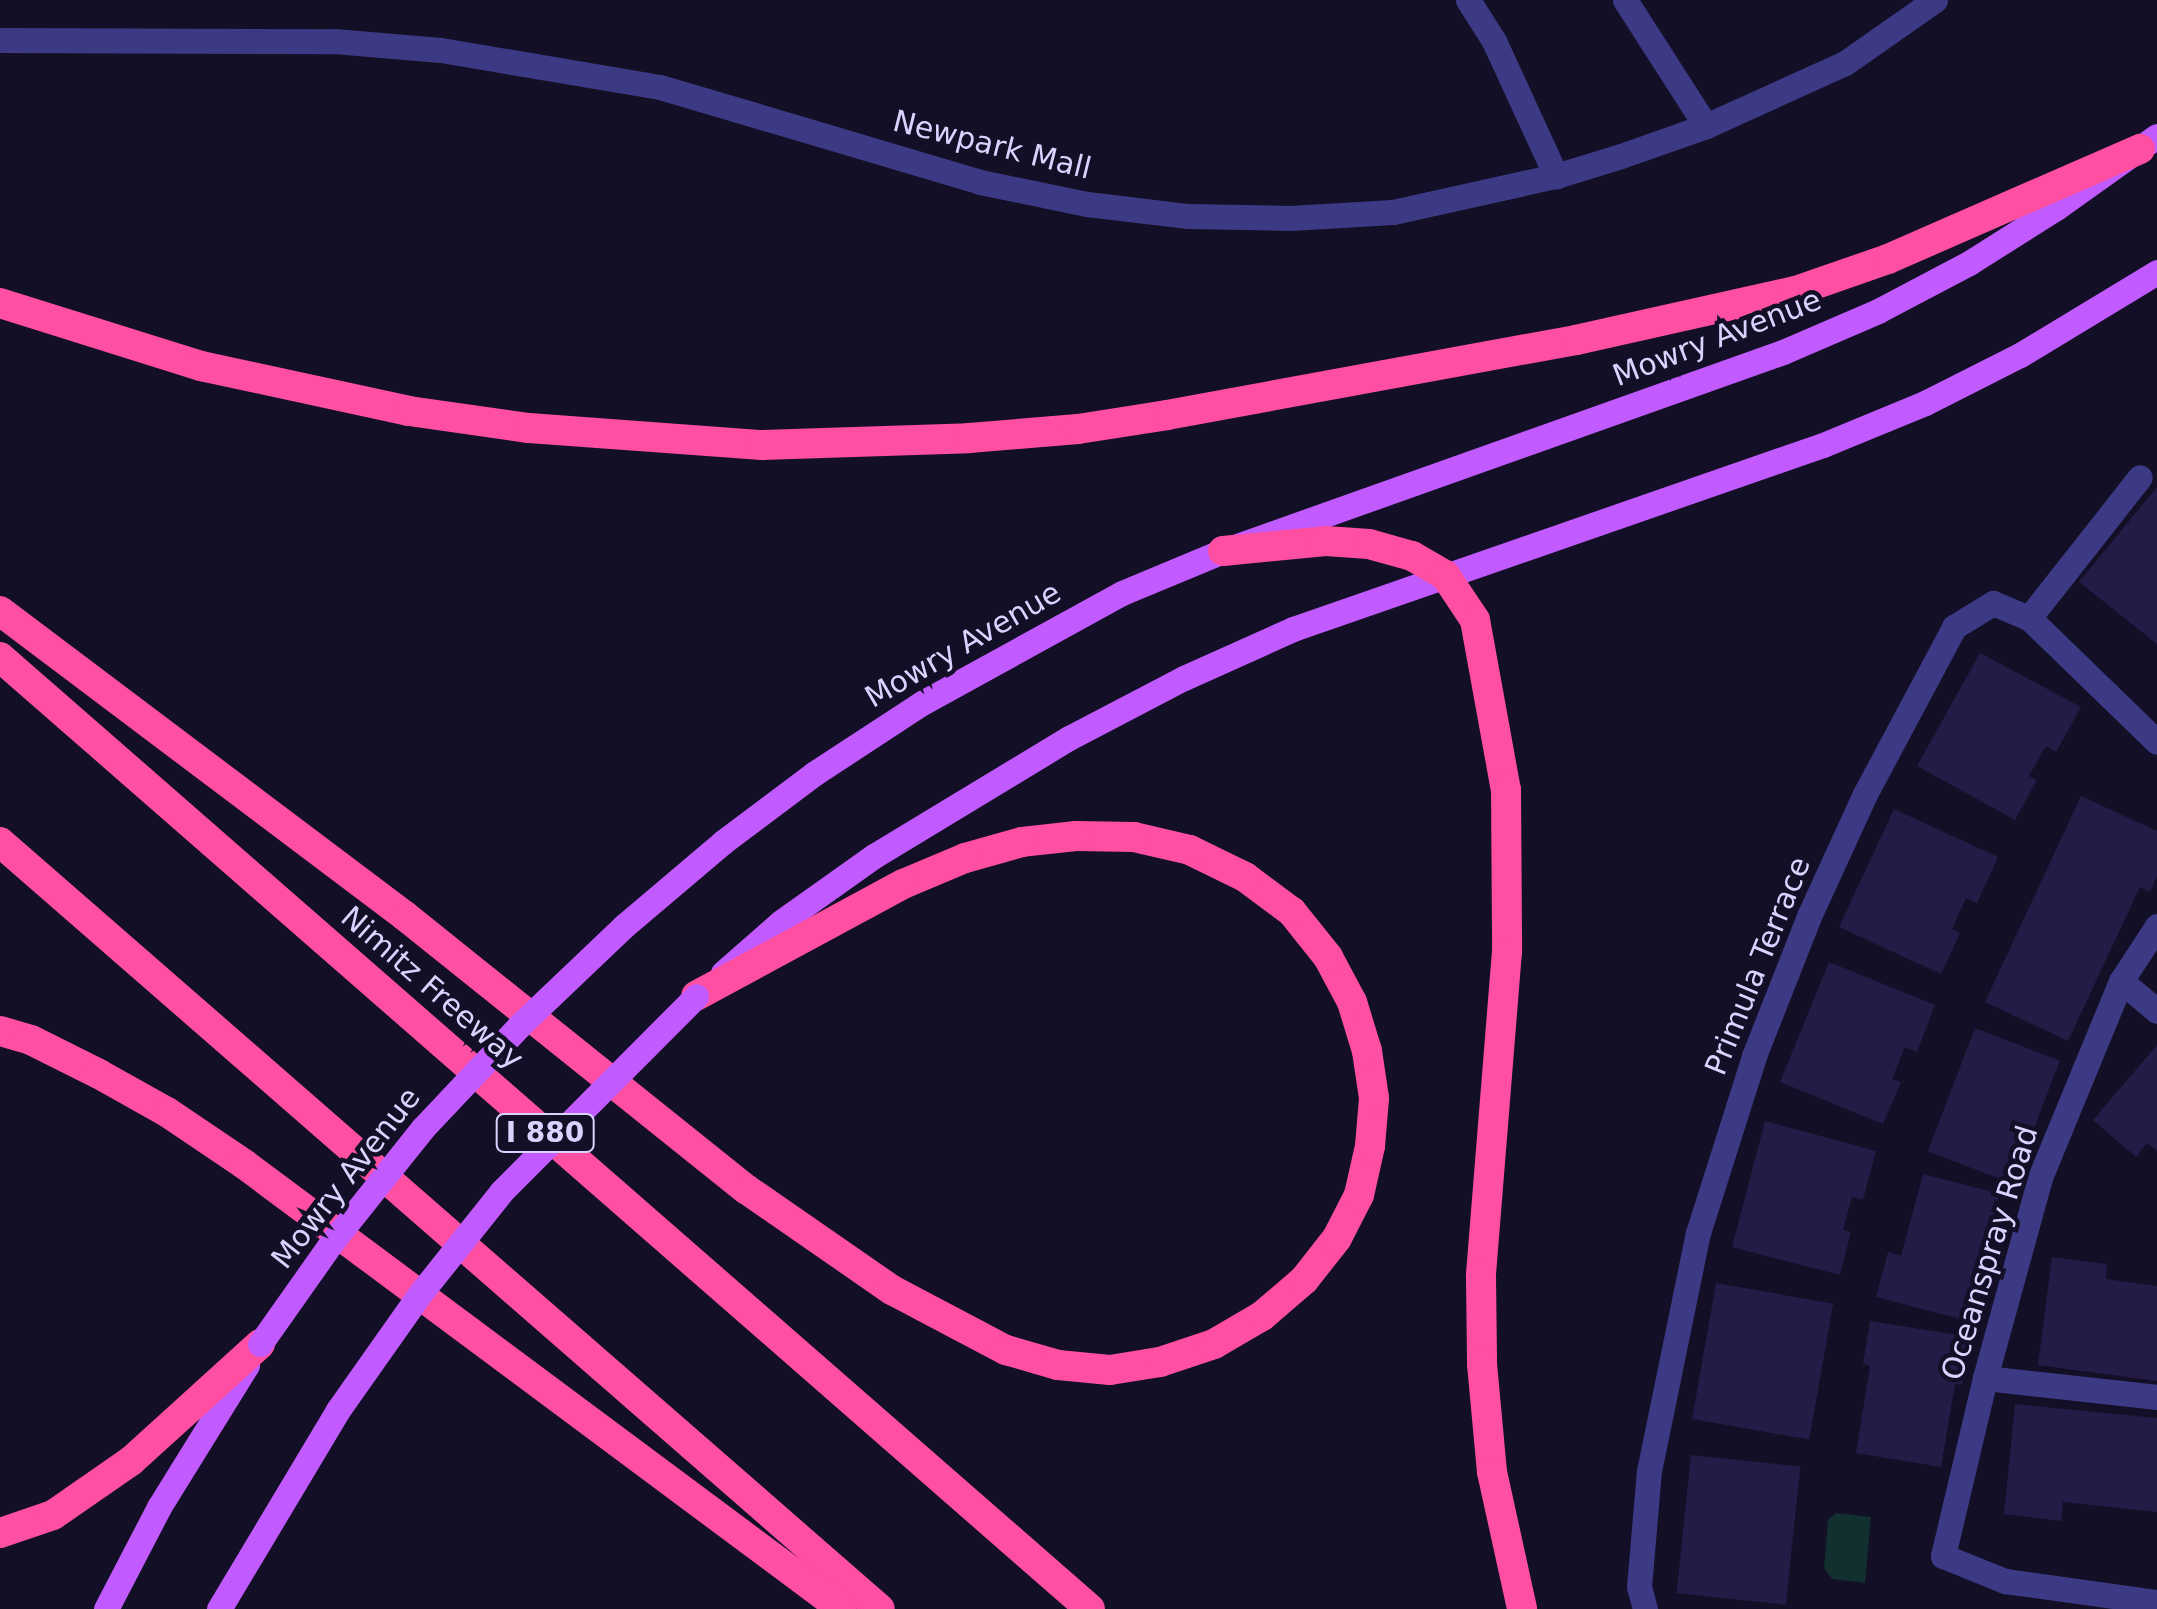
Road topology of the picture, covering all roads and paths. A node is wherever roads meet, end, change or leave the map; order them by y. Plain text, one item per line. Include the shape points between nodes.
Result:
1 (1468, 0) edge
2 (1625, 0) edge
3 (1934, 0) edge
4 (0, 40) edge
5 (1706, 126) junction
6 (2148, 142) edge
7 (1556, 176) junction
8 (2157, 272) edge
9 (0, 303) edge
10 (2140, 477) dead end
11 (1223, 551) junction
12 (1444, 576) junction
13 (0, 611) edge
14 (2029, 618) junction
15 (0, 657) edge
16 (2157, 742) edge
17 (0, 842) edge
18 (2157, 926) edge
19 (2121, 981) junction
20 (696, 996) junction
21 (2157, 1011) edge
22 (0, 1031) edge
23 (260, 1344) junction
24 (1984, 1378) junction
25 (2157, 1397) edge
26 (0, 1533) edge
27 (2157, 1602) edge
28 (106, 1609) edge
29 (218, 1609) edge
30 (842, 1609) edge
31 (880, 1609) edge
32 (1090, 1609) edge
33 (1522, 1609) edge
34 (1645, 1609) edge

1 - 7 street
2 - 5 street
3 - 5 street, Newpark Mall via 1844,63
4 - 7 street, Newpark Mall via 334,41 533,63 660,87 980,182 1188,216 1393,212
5 - 7 street, Newpark Mall
6 - 9 highway via 1888,260 1778,296 1168,415 969,438 762,445 529,428 219,371
6 - 11 main road, Mowry Avenue via 1969,263 1862,318
8 - 12 main road via 2020,355 1926,402 1823,445
10 - 14 street
11 - 12 highway via 1281,542 1369,544 1412,556
11 - 23 main road, Mowry Avenue, bridge via 1122,593 922,704 815,772 724,842 520,1024 423,1128
12 - 20 main road via 1293,629 1068,738 874,856 781,922
12 - 33 highway via 1475,620 1506,790 1507,951 1480,1276 1492,1472
13 - 20 highway via 405,916 746,1189 892,1290 1006,1350 1110,1370 1214,1344 1304,1280 1359,1195 1374,1098 1352,1002 1292,912 1246,877 1190,850 1134,837 1076,836 965,858 903,884
14 - 16 street
14 - 34 street, Primula Terrace via 1993,603 1954,627 1865,794 1754,1056 1698,1233 1669,1365 1649,1471 1639,1588
15 - 32 highway, Nimitz Freeway / I 880
17 - 31 highway
18 - 19 street, Oceanspray Road
19 - 21 street
19 - 24 street, Oceanspray Road via 2040,1178
20 - 29 main road, bridge via 502,1191 419,1295 338,1410
22 - 30 highway via 100,1074 244,1164
23 - 26 highway via 131,1461 53,1515
23 - 28 main road, Mowry Avenue via 158,1507
24 - 25 street
24 - 27 street, Oceanspray Road via 1943,1556 2005,1581

